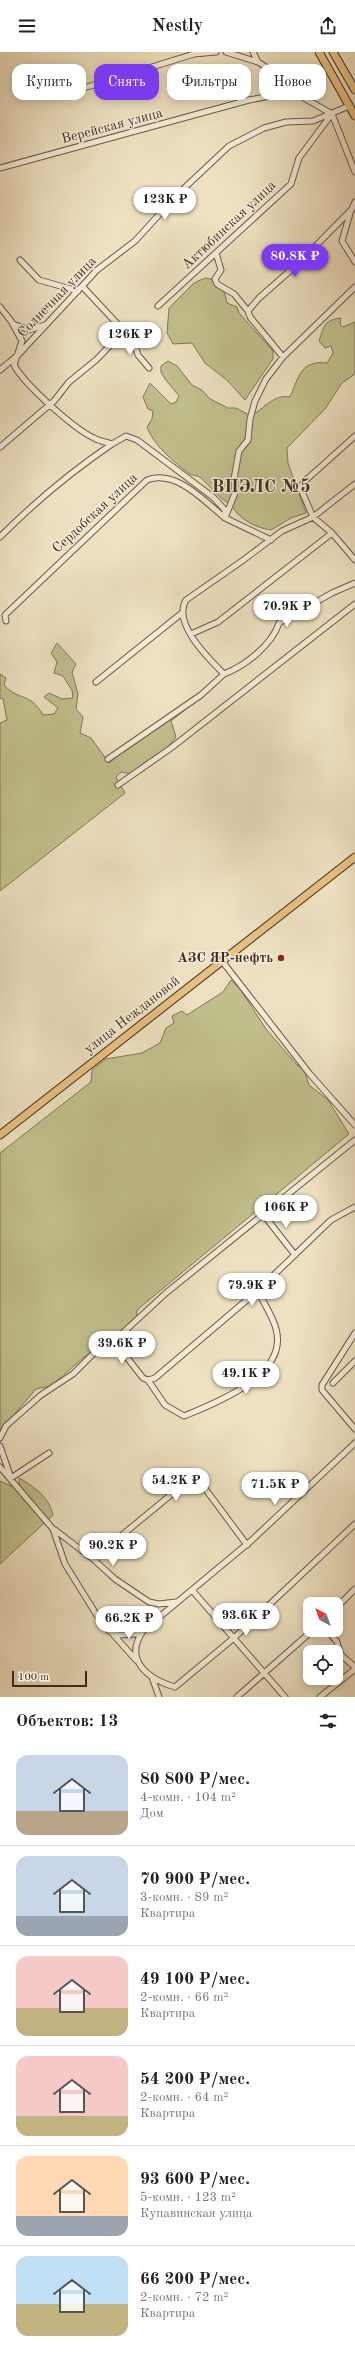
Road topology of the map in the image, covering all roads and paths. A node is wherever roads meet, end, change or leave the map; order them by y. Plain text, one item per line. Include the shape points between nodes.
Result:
1 (216, 52) edge
2 (226, 52) edge
3 (253, 52) edge
4 (319, 52) edge
5 (333, 52) edge
6 (258, 62) junction
7 (261, 64) edge
8 (87, 87) dead end
9 (355, 90) edge
10 (259, 98) edge
11 (308, 100) edge
12 (349, 106) junction
13 (332, 114) junction
14 (355, 116) edge
15 (0, 168) edge
16 (355, 172) edge
17 (355, 202) edge
18 (352, 210) junction
19 (216, 253) junction
20 (20, 260) dead end
21 (355, 262) edge
22 (82, 286) junction
23 (355, 287) edge
24 (78, 291) junction
25 (158, 306) dead end
26 (0, 308) edge
27 (248, 311) junction
28 (13, 324) junction
29 (46, 325) junction
30 (124, 331) junction
31 (18, 355) junction
32 (283, 357) junction
33 (149, 368) dead end
34 (0, 370) edge
35 (49, 405) junction
36 (355, 436) edge
37 (112, 444) junction
38 (0, 447) edge
39 (355, 484) edge
40 (313, 517) junction
41 (225, 518) junction
42 (332, 533) junction
43 (0, 537) edge
44 (271, 540) junction
45 (355, 560) edge
46 (355, 583) edge
47 (355, 604) edge
48 (182, 613) junction
49 (6, 621) dead end
50 (191, 634) junction
51 (224, 674) junction
52 (96, 682) dead end
53 (108, 759) dead end
54 (118, 786) dead end
55 (355, 857) edge
56 (222, 961) junction
57 (355, 1126) edge
58 (0, 1135) edge
59 (355, 1140) edge
60 (355, 1207) edge
61 (263, 1214) junction
62 (295, 1255) junction
63 (258, 1290) junction
64 (355, 1333) edge
65 (114, 1341) junction
66 (355, 1361) edge
67 (146, 1379) junction
68 (333, 1383) dead end
69 (355, 1429) edge
70 (0, 1438) edge
71 (355, 1443) edge
72 (0, 1446) edge
73 (49, 1454) dead end
74 (0, 1467) edge
75 (11, 1478) junction
76 (355, 1524) edge
77 (53, 1529) junction
78 (247, 1545) junction
79 (93, 1559) junction
80 (355, 1588) edge
81 (192, 1590) junction
82 (343, 1601) edge
83 (177, 1602) junction
84 (145, 1629) junction
85 (109, 1631) junction
86 (235, 1637) junction
87 (305, 1637) edge
88 (333, 1637) edge
89 (136, 1660) junction
90 (355, 1668) edge
91 (266, 1673) junction
92 (152, 1678) junction
93 (159, 1697) edge
94 (237, 1697) edge
95 (285, 1697) edge
96 (320, 1697) edge

1 - 8 street via 194,54
2 - 6 street
3 - 6 street
4 - 12 highway
5 - 9 highway
6 - 7 street
10 - 15 street, Верейская улица
11 - 13 street
12 - 13 street, Солнечная улица
12 - 14 highway
13 - 16 street
13 - 19 street, Актюбинская улица via 299,158 291,184
13 - 22 street, Солнечная улица via 312,122 286,122 264,128 229,146 179,193 135,241 97,270
17 - 18 street
18 - 21 street via 342,241
18 - 27 street
19 - 25 street, Актюбинская улица
19 - 27 street via 221,270 215,279 217,284 234,294
20 - 24 street via 39,280
22 - 24 street, Солнечная улица
22 - 30 street
23 - 32 street
24 - 29 street, Солнечная улица
26 - 28 street
27 - 32 street via 250,317
28 - 29 street via 28,330
28 - 31 street via 22,342
29 - 31 street, Солнечная улица
30 - 33 street via 131,334 138,355
30 - 35 street via 96,360 69,382
31 - 34 street, Солнечная улица
31 - 35 street via 14,365 19,374
32 - 41 street via 266,379 255,401 248,440 239,451 234,479 235,493
35 - 37 street via 93,438
35 - 38 street
36 - 40 street via 300,487
37 - 41 street via 126,436 137,440 214,497 225,510
37 - 43 street via 22,514
39 - 40 street
40 - 42 street
40 - 44 street via 282,531
41 - 44 street
41 - 49 street, Сердобская улица via 190,489 170,479 158,476 147,480 5,615
42 - 45 street
42 - 50 street via 218,622
44 - 48 street via 186,600
46 - 51 street via 279,623 277,630 257,653 236,670
47 - 54 street via 171,748
48 - 50 street
48 - 52 street
50 - 51 street
51 - 53 street via 201,695
55 - 56 highway, улица Неждановой
56 - 57 street via 310,1074
56 - 58 highway, улица Неждановой
59 - 61 street
60 - 62 street via 331,1220
61 - 62 street
61 - 65 street via 166,1293
62 - 63 street
63 - 67 street via 154,1378
63 - 67 street via 276,1330 277,1350 259,1376 225,1399 184,1416 165,1405
64 - 69 street via 322,1385 322,1390
65 - 67 street
65 - 70 street via 94,1353 73,1374 41,1395 6,1426
66 - 68 street
71 - 78 street
72 - 75 street
73 - 75 street
74 - 75 street
75 - 77 street
76 - 86 street
77 - 79 street
77 - 85 street via 74,1579
78 - 79 street via 195,1475
78 - 81 street
79 - 83 street via 115,1579 149,1602
80 - 82 street
81 - 83 street
81 - 86 street
83 - 84 street
84 - 85 street via 127,1635
84 - 89 street via 138,1638
85 - 89 street
86 - 91 street
86 - 92 street via 174,1687
87 - 91 street
88 - 90 street via 341,1655
89 - 92 street
90 - 96 street
91 - 94 street
91 - 95 street
92 - 93 street

